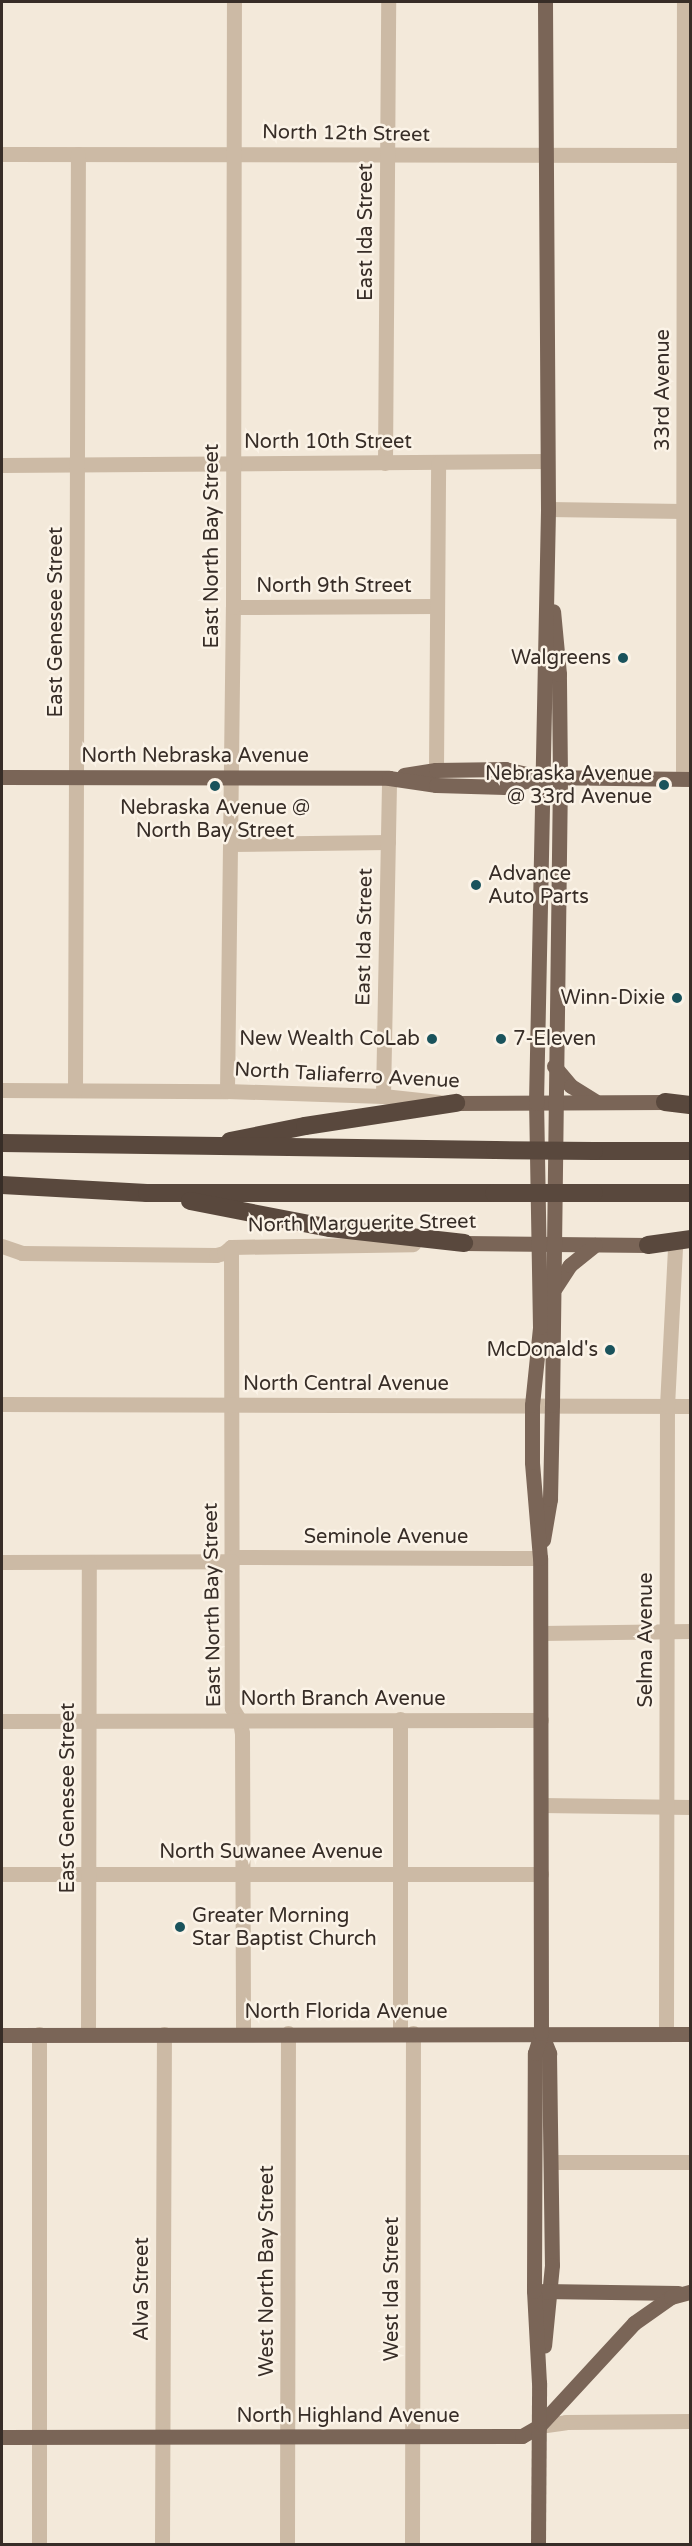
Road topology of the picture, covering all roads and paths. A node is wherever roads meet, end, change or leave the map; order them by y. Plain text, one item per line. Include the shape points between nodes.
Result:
1 (234, 2) edge
2 (388, 2) edge
3 (545, 2) edge
4 (684, 2) edge
5 (2, 154) edge
6 (78, 154) junction
7 (233, 154) junction
8 (687, 154) edge
9 (387, 156) junction
10 (544, 157) junction
11 (547, 461) junction
12 (385, 463) junction
13 (438, 463) junction
14 (77, 464) junction
15 (234, 464) junction
16 (2, 465) edge
17 (548, 508) junction
18 (683, 512) junction
19 (546, 545) junction
20 (436, 606) junction
21 (233, 607) junction
22 (436, 770) junction
23 (2, 777) edge
24 (77, 777) junction
25 (232, 777) junction
26 (541, 777) junction
27 (560, 777) junction
28 (389, 778) junction
29 (687, 779) edge
30 (388, 842) junction
31 (231, 844) junction
32 (554, 1066) junction
33 (2, 1090) edge
34 (75, 1090) junction
35 (227, 1091) junction
36 (383, 1096) junction
37 (598, 1102) junction
38 (665, 1102) joint
39 (456, 1103) junction
40 (536, 1103) junction
41 (554, 1103) junction
42 (690, 1103) edge
43 (2, 1143) edge
44 (198, 1148) junction
45 (690, 1151) edge
46 (2, 1185) edge
47 (147, 1193) junction
48 (690, 1193) edge
49 (464, 1243) junction
50 (547, 1243) junction
51 (683, 1243) edge
52 (595, 1245) junction
53 (648, 1245) joint
54 (2, 1246) edge
55 (231, 1247) junction
56 (690, 1248) edge
57 (22, 1253) junction
58 (2, 1258) edge
59 (554, 1290) junction
60 (2, 1404) edge
61 (231, 1405) junction
62 (532, 1405) junction
63 (552, 1405) junction
64 (667, 1406) junction
65 (690, 1406) edge
66 (540, 1558) junction
67 (232, 1559) junction
68 (2, 1562) edge
69 (89, 1562) junction
70 (690, 1631) edge
71 (667, 1632) junction
72 (541, 1633) junction
73 (400, 1719) junction
74 (88, 1720) junction
75 (541, 1720) junction
76 (2, 1721) edge
77 (240, 1721) junction
78 (541, 1805) junction
79 (666, 1806) junction
80 (690, 1807) edge
81 (89, 1873) junction
82 (244, 1873) junction
83 (400, 1873) junction
84 (2, 1874) edge
85 (541, 1874) junction
86 (243, 2033) junction
87 (288, 2033) junction
88 (406, 2033) junction
89 (541, 2033) junction
90 (666, 2033) junction
91 (39, 2034) junction
92 (88, 2034) junction
93 (164, 2034) junction
94 (690, 2034) edge
95 (2, 2035) edge
96 (552, 2162) junction
97 (690, 2162) edge
98 (534, 2290) junction
99 (550, 2291) junction
100 (684, 2293) edge
101 (539, 2384) junction
102 (690, 2421) edge
103 (539, 2426) junction
104 (163, 2436) junction
105 (288, 2436) junction
106 (2, 2437) edge
107 (39, 2437) junction
108 (413, 2437) junction
109 (39, 2544) edge
110 (162, 2544) edge
111 (286, 2544) edge
112 (412, 2544) edge
113 (538, 2544) edge

1 - 7 street, East North Bay Street
2 - 9 street, East Ida Street
3 - 10 main road
4 - 8 street, 33rd Avenue
5 - 6 street, North 12th Street
6 - 7 street, North 12th Street
6 - 14 street, East Genesee Street
7 - 9 street, North 12th Street
7 - 15 street, East North Bay Street
8 - 10 street, North 12th Street
8 - 18 street, 33rd Avenue
9 - 10 street, North 12th Street
9 - 12 street, East Ida Street
10 - 11 main road
11 - 13 street, North 10th Street
11 - 17 main road
12 - 13 street, North 10th Street
12 - 15 street, North 10th Street
13 - 20 street
14 - 15 street, North 10th Street
14 - 16 street, North 10th Street
14 - 24 street, East Genesee Street
15 - 21 street, East North Bay Street
17 - 18 street
17 - 19 main road
18 - 29 street, 33rd Avenue
19 - 26 main road
19 - 27 main road via 559,674
20 - 21 street, North 9th Street
20 - 22 street
21 - 25 street, East North Bay Street
22 - 26 main road, North Nebraska Avenue via 505,769
22 - 28 main road, North Nebraska Avenue
23 - 24 main road, North Nebraska Avenue
24 - 25 main road, North Nebraska Avenue
24 - 34 street, East Genesee Street
25 - 28 main road, North Nebraska Avenue
25 - 31 street, East North Bay Street
26 - 27 main road, North Nebraska Avenue
26 - 28 main road, North Nebraska Avenue via 505,787 436,785
26 - 40 main road
27 - 29 main road, North Nebraska Avenue
27 - 32 main road
28 - 30 street, East Ida Street
30 - 31 street
30 - 36 street, East Ida Street
31 - 35 street, East North Bay Street
32 - 37 main road via 571,1086
32 - 41 main road
33 - 34 street, North Taliaferro Avenue
34 - 35 street, North Taliaferro Avenue
35 - 36 street, North Taliaferro Avenue
36 - 39 street, North Taliaferro Avenue
37 - 38 main road, North Taliaferro Avenue
37 - 41 main road, North Taliaferro Avenue
38 - 42 highway
39 - 40 main road, North Taliaferro Avenue
39 - 44 highway via 275,1131
40 - 41 main road, North Taliaferro Avenue
40 - 50 main road
41 - 50 main road
43 - 44 highway
44 - 45 highway, bridge
46 - 47 highway
47 - 48 highway, bridge
47 - 49 highway via 330,1228
49 - 50 main road, North Marguerite Street
49 - 55 street, North Marguerite Street
50 - 52 main road, North Marguerite Street
50 - 59 main road
50 - 62 main road
51 - 53 highway
51 - 56 street
51 - 64 street, Selma Avenue
52 - 53 main road, North Marguerite Street
52 - 59 main road via 565,1269
54 - 57 street, North Marguerite Street
55 - 57 street, North Marguerite Street via 216,1255
55 - 61 street, East North Bay Street
57 - 58 street
59 - 63 main road
60 - 61 street, North Central Avenue
61 - 62 street, North Central Avenue
61 - 67 street, East North Bay Street
62 - 63 street, North Central Avenue
62 - 66 main road via 532,1484
63 - 64 street, North Central Avenue
63 - 66 main road via 550,1499
64 - 65 street, North Central Avenue
64 - 71 street, Selma Avenue
66 - 67 street, Seminole Avenue
66 - 72 main road
67 - 69 street, Seminole Avenue
67 - 77 street, East North Bay Street via 232,1708
68 - 69 street, Seminole Avenue
69 - 74 street, East Genesee Street
70 - 71 street
71 - 72 street
71 - 79 street, Selma Avenue
72 - 75 main road
73 - 75 street, North Branch Avenue
73 - 77 street, North Branch Avenue
73 - 83 street
74 - 76 street, North Branch Avenue
74 - 77 street, North Branch Avenue
74 - 81 street, East Genesee Street
75 - 78 main road
77 - 82 street, East North Bay Street
78 - 79 street
78 - 85 main road
79 - 80 street
79 - 90 street, Selma Avenue
81 - 82 street, North Suwanee Avenue
81 - 84 street, North Suwanee Avenue
81 - 92 street, East Genesee Street
82 - 83 street, North Suwanee Avenue
82 - 86 street, East North Bay Street
83 - 85 street, North Suwanee Avenue
83 - 88 street
85 - 89 main road
86 - 87 main road, North Florida Avenue
86 - 93 main road, North Florida Avenue
87 - 88 main road, North Florida Avenue
87 - 105 street, West North Bay Street
88 - 89 main road, North Florida Avenue
88 - 108 street, West Ida Street
89 - 90 main road, North Florida Avenue
89 - 96 main road via 549,2054
89 - 98 main road via 535,2054
90 - 94 main road, North Florida Avenue
91 - 92 main road, North Florida Avenue
91 - 95 main road, North Florida Avenue
91 - 107 street
92 - 93 main road, North Florida Avenue
93 - 104 street, Alva Street
96 - 97 street
96 - 99 main road
98 - 99 main road
98 - 101 main road
99 - 100 main road
99 - 101 main road
100 - 103 main road via 634,2324
101 - 103 main road
102 - 103 street, North Highland Avenue via 566,2422
103 - 108 main road, North Highland Avenue via 522,2436
103 - 113 main road
104 - 105 main road, North Highland Avenue
104 - 107 main road, North Highland Avenue
104 - 110 street, Alva Street
105 - 108 main road, North Highland Avenue
105 - 111 street, West North Bay Street
106 - 107 main road, North Highland Avenue
107 - 109 street
108 - 112 street, West Ida Street

